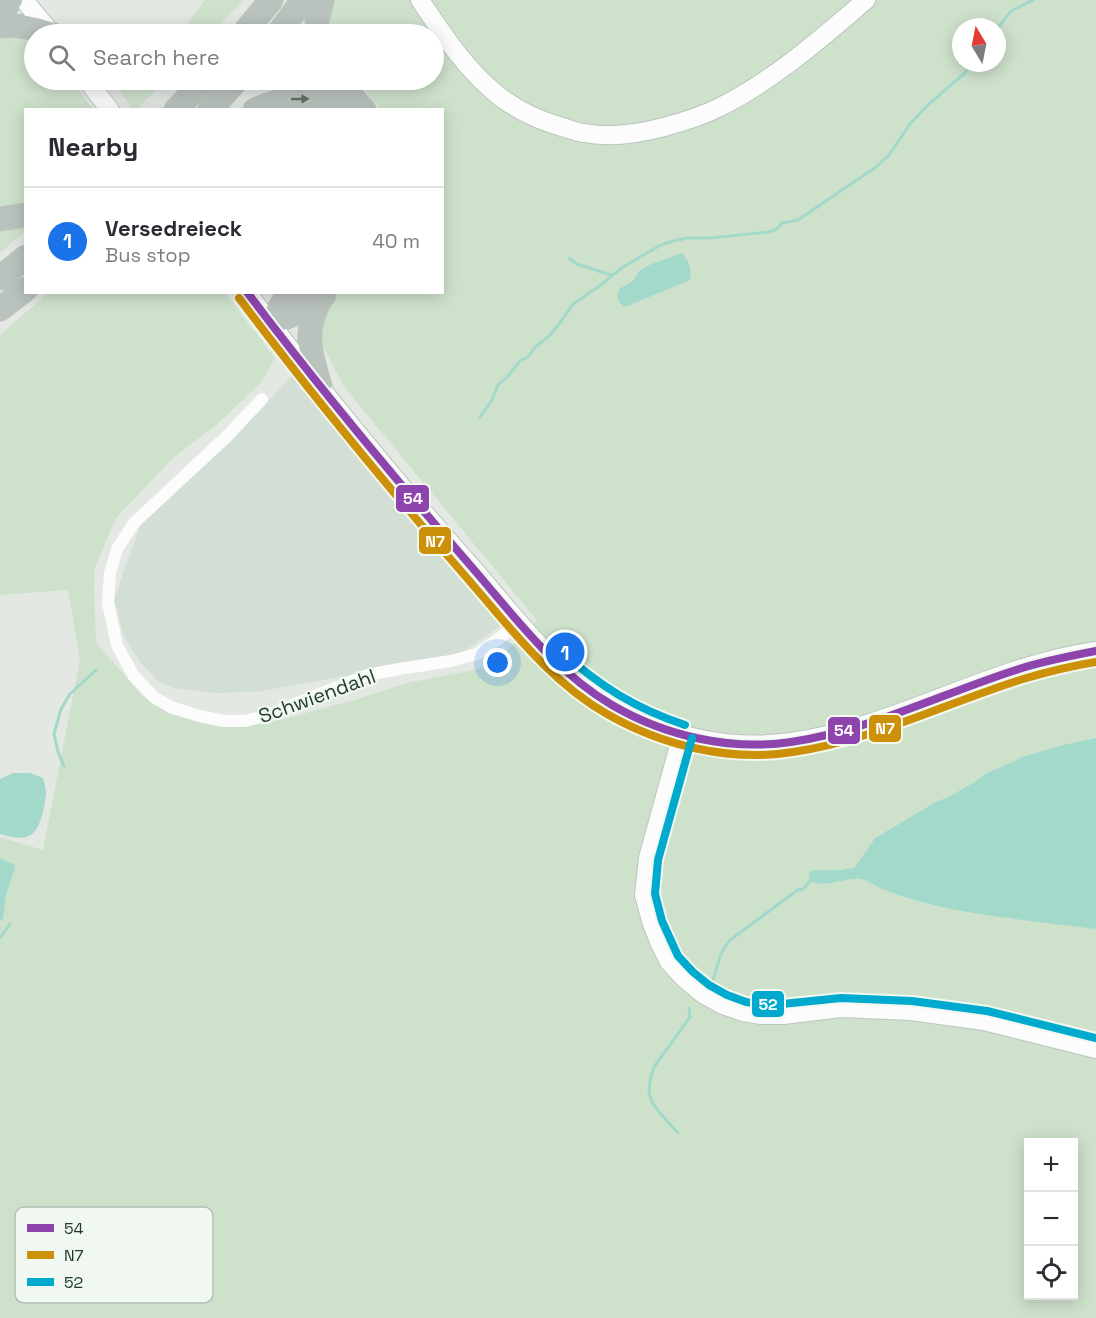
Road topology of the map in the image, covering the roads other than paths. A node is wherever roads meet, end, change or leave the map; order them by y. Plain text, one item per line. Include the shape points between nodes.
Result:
1 (11, 0) edge
2 (24, 0) edge
3 (271, 0) edge
4 (303, 0) edge
5 (322, 0) edge
6 (420, 0) edge
7 (866, 0) edge
8 (0, 14) edge
9 (44, 24) edge
10 (251, 24) edge
11 (285, 24) edge
12 (317, 24) edge
13 (436, 24) edge
14 (0, 26) edge
15 (24, 26) edge
16 (444, 36) edge
17 (95, 90) edge
18 (195, 90) edge
19 (228, 90) edge
20 (346, 90) edge
21 (108, 108) edge
22 (178, 108) edge
23 (212, 108) edge
24 (260, 108) edge
25 (342, 108) edge
26 (362, 108) edge
27 (24, 215) edge
28 (0, 219) edge
29 (24, 258) edge
30 (0, 278) edge
31 (24, 291) edge
32 (249, 294) edge
33 (293, 294) edge
34 (324, 295) edge
35 (0, 309) edge
36 (270, 322) junction
37 (320, 386) junction
38 (262, 399) dead end
39 (519, 621) junction
40 (1096, 651) edge
41 (682, 735) junction
42 (1096, 1049) edge

1 - 8 highway
2 - 9 main road
3 - 10 highway
4 - 11 highway
5 - 12 highway
6 - 13 main road
7 - 16 main road via 818,41 720,107 645,132 613,136 582,133 522,111 496,94
14 - 15 highway
17 - 21 main road
18 - 22 highway
19 - 23 highway
20 - 26 highway
24 -> 25 highway via 302,98
27 - 28 highway
29 - 30 highway
31 - 35 highway
32 - 36 main road
33 - 36 highway
34 - 36 highway via 287,319
34 - 37 highway via 315,308 309,336
36 - 37 main road
37 - 39 main road via 448,542
38 - 39 street, Schwiendahl via 134,523 117,549 108,603 117,645 133,675 155,698 199,717 245,721 367,675 477,654
39 - 41 main road via 552,658 593,693 631,716
40 - 41 main road via 1021,668 867,724 819,737 750,745
41 - 42 main road via 648,858 644,895 669,962 704,994 723,1005 761,1016 841,1008 911,1011 984,1021

